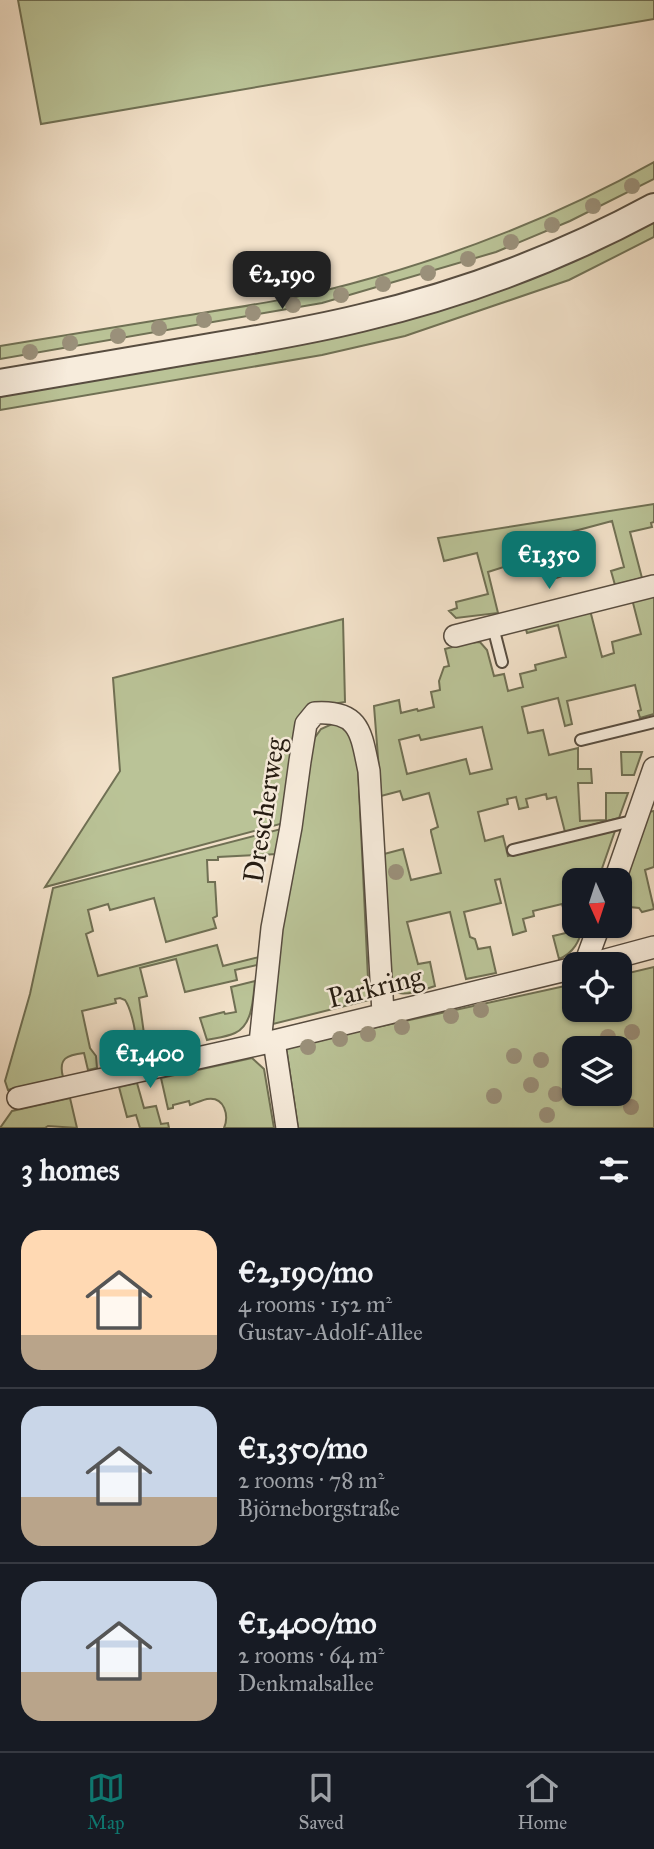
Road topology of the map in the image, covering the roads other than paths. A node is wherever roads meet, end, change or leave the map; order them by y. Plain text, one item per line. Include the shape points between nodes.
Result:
1 (654, 207) edge
2 (0, 383) edge
3 (654, 586) edge
4 (493, 627) junction
5 (454, 636) dead end
6 (502, 662) dead end
7 (654, 722) edge
8 (581, 740) dead end
9 (654, 768) edge
10 (636, 820) junction
11 (513, 850) dead end
12 (619, 868) edge
13 (654, 947) edge
14 (632, 953) edge
15 (562, 971) edge
16 (383, 1013) junction
17 (267, 1042) junction
18 (18, 1098) dead end
19 (287, 1128) edge

1 - 2 street via 498,278 363,318
3 - 4 street
4 - 5 street
4 - 6 lane
7 - 8 lane
9 - 10 street
10 - 11 lane
10 - 12 street
13 - 14 street
15 - 16 street, Parkring
16 - 17 street, Parkring
16 - 17 street, Drescherweg via 369,771 361,732 348,717 315,713 306,724 272,928
17 - 18 street, Parkring
17 - 19 street

